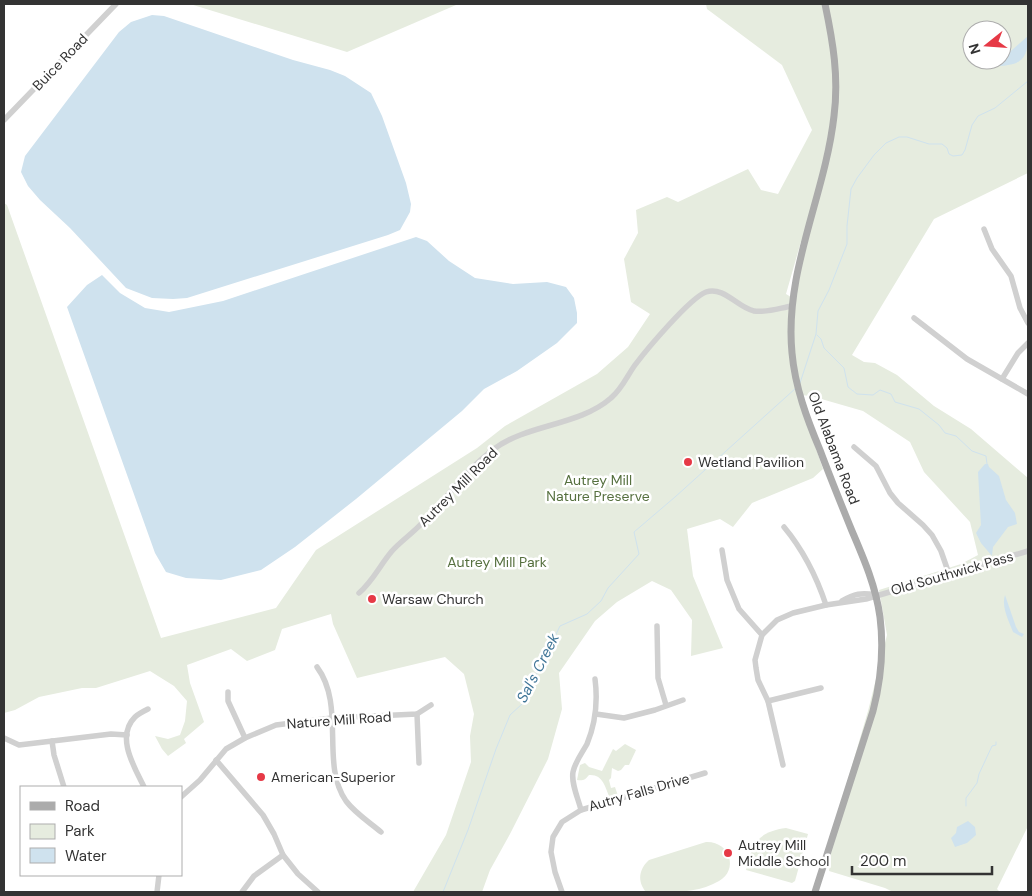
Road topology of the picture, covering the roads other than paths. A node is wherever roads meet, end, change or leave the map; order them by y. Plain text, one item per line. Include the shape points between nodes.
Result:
1 (116, 4) edge
2 (825, 4) edge
3 (4, 120) edge
4 (984, 230) dead end
5 (792, 306) junction
6 (914, 318) dead end
7 (1028, 323) edge
8 (1028, 343) edge
9 (1002, 379) junction
10 (1028, 394) edge
11 (854, 447) dead end
12 (784, 527) dead end
13 (722, 550) dead end
14 (1028, 551) edge
15 (949, 574) junction
16 (359, 593) dead end
17 (876, 595) junction
18 (826, 604) junction
19 (657, 626) dead end
20 (762, 635) junction
21 (317, 667) dead end
22 (595, 679) dead end
23 (821, 688) dead end
24 (228, 692) dead end
25 (684, 700) dead end
26 (768, 701) junction
27 (431, 705) dead end
28 (666, 705) junction
29 (148, 709) dead end
30 (417, 714) junction
31 (596, 714) junction
32 (332, 718) junction
33 (127, 735) junction
34 (4, 738) edge
35 (245, 738) junction
36 (52, 741) junction
37 (216, 760) junction
38 (419, 763) dead end
39 (783, 765) dead end
40 (705, 773) dead end
41 (64, 786) edge
42 (144, 786) edge
43 (182, 795) edge
44 (581, 810) junction
45 (381, 832) dead end
46 (282, 855) junction
47 (159, 876) edge
48 (157, 892) edge
49 (242, 892) edge
50 (318, 892) edge
51 (562, 892) edge
52 (815, 892) edge

1 - 3 street, Buice Road
2 - 5 main road, Old Alabama Road via 836,73 834,118
4 - 7 street via 992,249 1011,276
5 - 16 street, Autrey Mill Road via 756,311 719,292 700,295 646,350 621,387 605,403 572,418 514,437 492,450 394,550
5 - 17 main road, Old Alabama Road via 792,353 800,399
6 - 9 street via 967,359
8 - 9 street
9 - 10 street
11 - 15 street via 876,466 898,503 932,535
12 - 18 street via 815,574
13 - 20 street via 727,580 739,609
14 - 15 street, Old Southwick Pass
15 - 17 street, Old Southwick Pass
17 - 18 street, Old Southwick Pass via 864,593
17 - 52 main road, Old Alabama Road via 882,639 876,697
18 - 20 street, Old Southwick Pass via 777,620
19 - 28 street via 658,678
20 - 26 street via 756,668
21 - 32 street via 324,677
22 - 31 street
23 - 26 street
24 - 35 street via 228,701
25 - 28 street
26 - 39 street
27 - 30 street
28 - 31 street via 624,718
29 - 33 street via 135,717
30 - 32 street, Nature Mill Road
30 - 38 street
31 - 44 street via 573,773
32 - 35 street, Nature Mill Road via 276,724
32 - 45 street via 336,780 346,800
33 - 36 street
33 - 42 street via 128,749
34 - 36 street via 19,745
35 - 37 street, Nature Mill Road via 226,749
36 - 41 street
37 - 43 street, Nature Mill Road
37 - 46 street via 263,815
40 - 44 street, Autry Falls Drive
44 - 51 street, Autry Falls Drive via 562,822 553,837 551,852
46 - 49 street via 254,876
46 - 50 street
47 - 48 street

